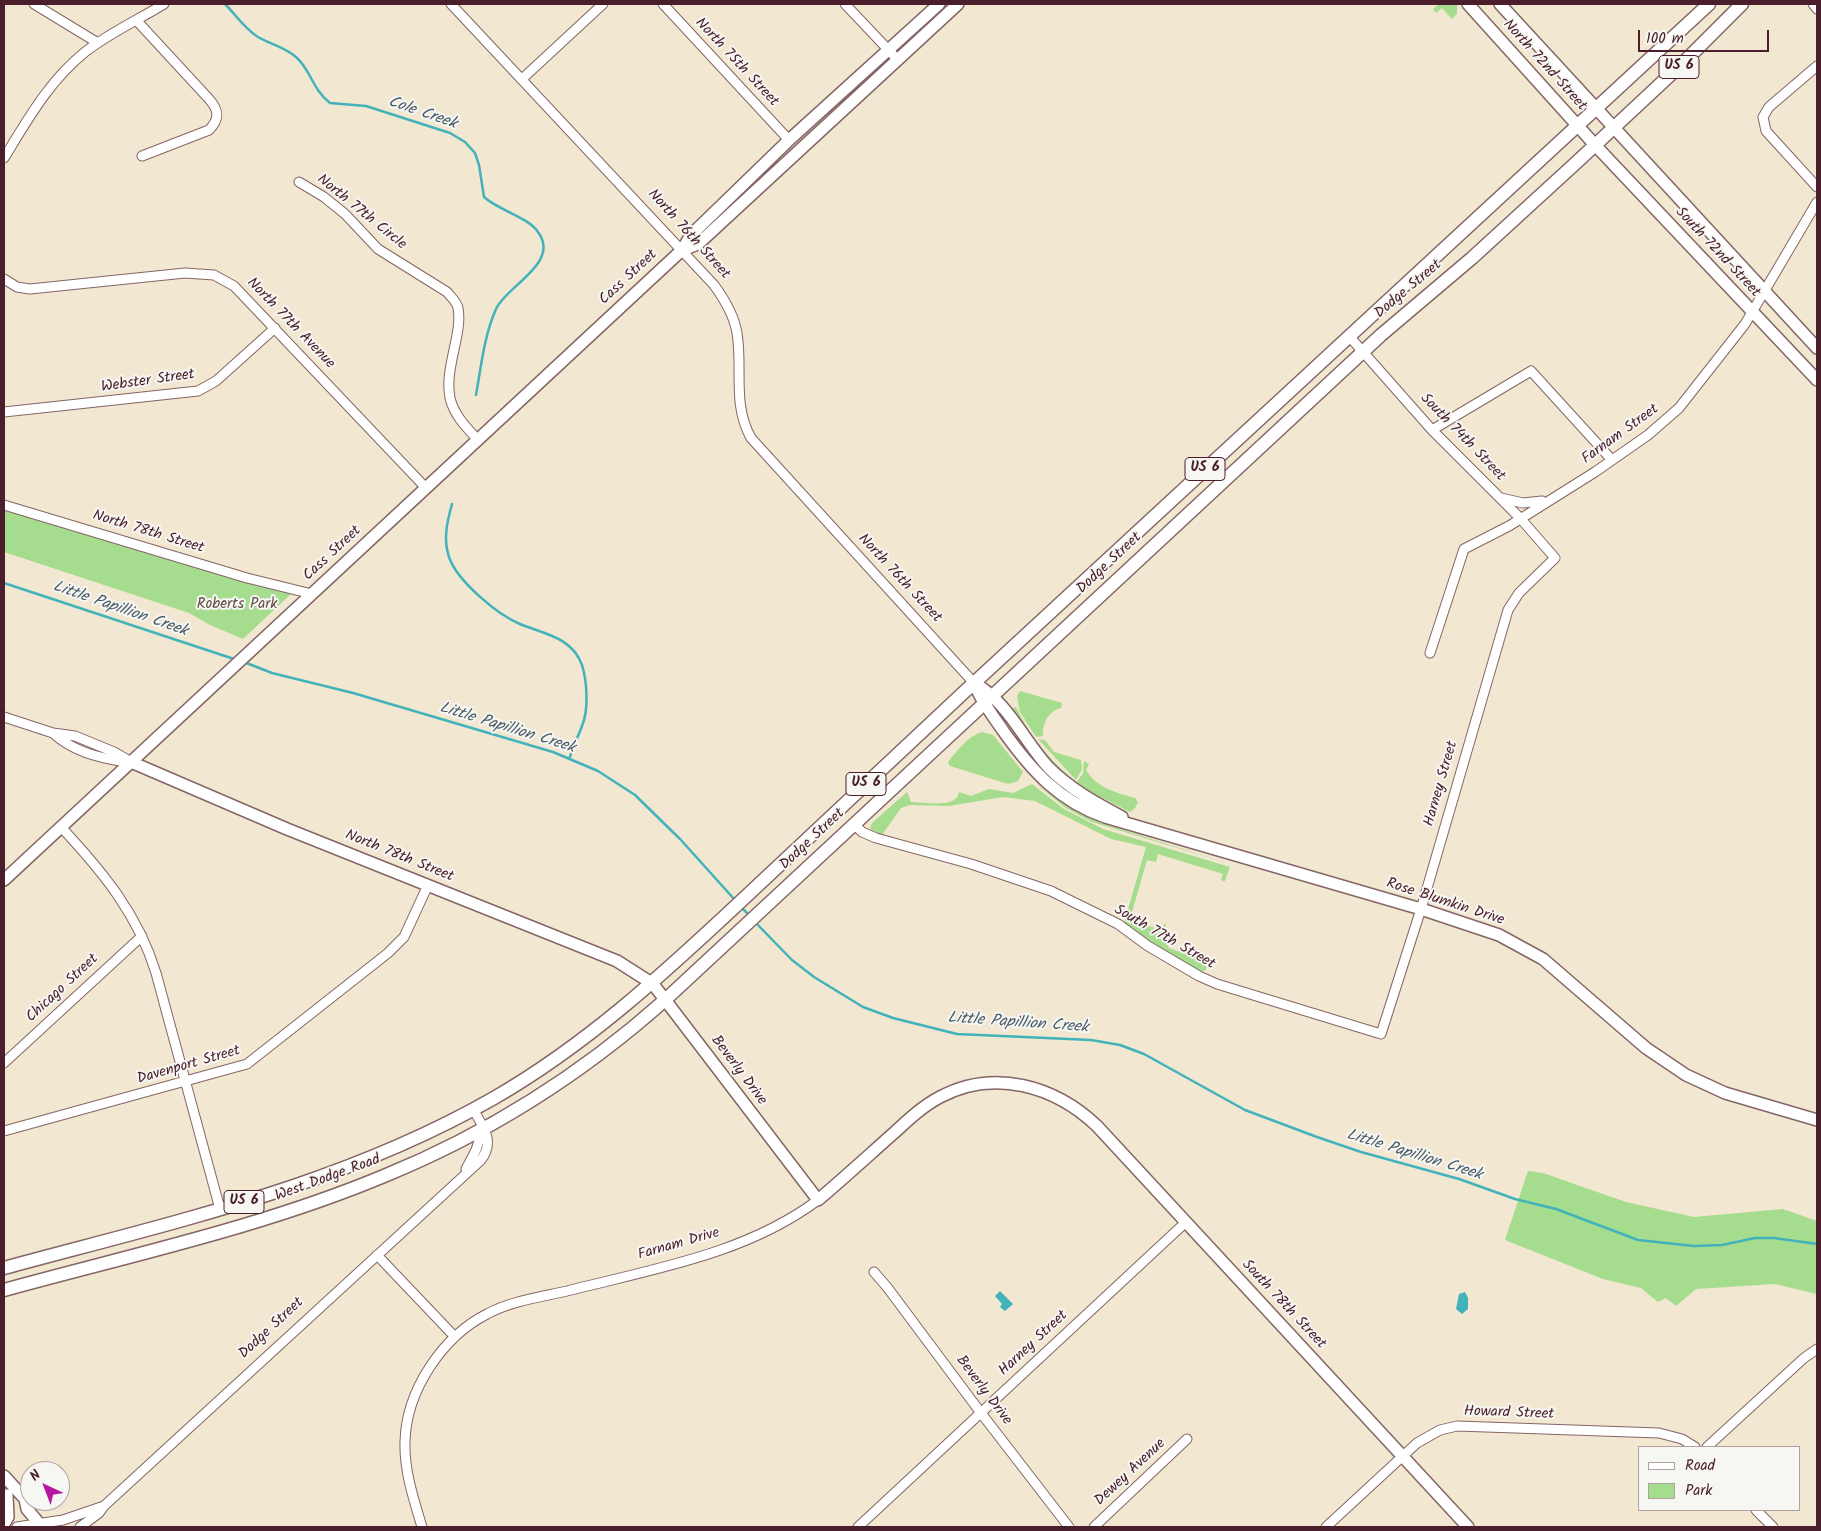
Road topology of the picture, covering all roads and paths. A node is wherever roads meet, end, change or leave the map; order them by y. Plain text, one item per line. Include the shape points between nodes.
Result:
1 (34, 4) edge
2 (164, 4) edge
3 (451, 4) edge
4 (603, 4) edge
5 (663, 4) edge
6 (845, 4) edge
7 (939, 4) edge
8 (958, 4) edge
9 (1468, 4) edge
10 (1500, 4) edge
11 (1709, 4) edge
12 (1742, 4) edge
13 (1812, 4) edge
14 (1817, 9) edge
15 (137, 21) junction
16 (98, 43) junction
17 (888, 50) junction
18 (897, 59) junction
19 (1817, 66) edge
20 (522, 78) junction
21 (1597, 108) junction
22 (1578, 126) junction
23 (1614, 127) junction
24 (789, 140) junction
25 (1595, 145) junction
26 (142, 156) dead end
27 (4, 158) edge
28 (299, 182) dead end
29 (1817, 187) edge
30 (1817, 202) edge
31 (682, 250) junction
32 (4, 279) edge
33 (1764, 291) junction
34 (1753, 312) junction
35 (275, 328) junction
36 (1349, 336) junction
37 (1817, 348) edge
38 (1363, 352) junction
39 (1817, 380) edge
40 (4, 412) edge
41 (1432, 430) junction
42 (478, 440) junction
43 (1612, 460) junction
44 (426, 488) junction
45 (1499, 497) junction
46 (1547, 500) junction
47 (4, 505) edge
48 (1520, 518) junction
49 (1555, 558) joint
50 (312, 594) junction
51 (1430, 653) dead end
52 (974, 683) junction
53 (989, 700) junction
54 (4, 717) edge
55 (131, 762) junction
56 (854, 824) junction
57 (60, 827) junction
58 (4, 880) edge
59 (428, 885) junction
60 (1421, 909) junction
61 (142, 936) junction
62 (653, 984) junction
63 (665, 1000) junction
64 (1381, 1034) joint
65 (4, 1063) edge
66 (185, 1082) junction
67 (1073, 1106) joint
68 (473, 1109) junction
69 (1817, 1120) edge
70 (483, 1128) junction
71 (4, 1131) edge
72 (818, 1200) junction
73 (220, 1209) junction
74 (1186, 1222) junction
75 (377, 1254) junction
76 (4, 1268) edge
77 (874, 1272) dead end
78 (4, 1290) edge
79 (455, 1337) junction
80 (1814, 1351) edge
81 (980, 1413) junction
82 (1187, 1439) dead end
83 (1693, 1446) edge
84 (1708, 1446) edge
85 (1403, 1456) junction
86 (4, 1476) edge
87 (6, 1493) edge
88 (20, 1494) edge
89 (104, 1506) junction
90 (20, 1507) edge
91 (29, 1511) edge
92 (1757, 1511) edge
93 (4, 1524) edge
94 (41, 1526) edge
95 (17, 1527) edge
96 (80, 1527) edge
97 (422, 1527) edge
98 (858, 1527) edge
99 (1069, 1527) edge
100 (1094, 1527) edge
101 (1326, 1527) edge
102 (1468, 1527) edge
103 (1773, 1527) edge

1 - 16 street
2 - 15 street
3 - 20 street, North 76th Street
4 - 20 street
5 - 24 street, North 75th Street
6 - 17 street
7 - 17 main road, Cass Street
8 - 18 main road, Cass Street
9 - 22 main road, North 72nd Street
10 - 21 main road, North 72nd Street
11 - 21 highway, Dodge Street / US 6
12 - 23 highway, Dodge Street / US 6
13 - 14 street
15 - 16 street
15 - 26 street via 209,99 218,114 216,123 209,130
16 - 27 street via 66,69 42,96
17 - 18 street
17 - 24 main road, Cass Street
18 - 31 main road, Cass Street via 698,244
19 - 29 street via 1765,110 1763,122 1766,131
20 - 31 street, North 76th Street
21 - 22 highway, Dodge Street / US 6
21 - 23 main road, North 72nd Street
22 - 25 main road, North 72nd Street
22 - 36 highway, Dodge Street / US 6
23 - 25 highway, Dodge Street / US 6
23 - 33 main road, South 72nd Street
24 - 31 main road, Cass Street via 691,235
25 - 34 main road, South 72nd Street
25 - 38 highway, Dodge Street / US 6
28 - 42 street, North 77th Circle via 324,197 378,249 447,292 454,300 458,318 450,366 450,397 459,418
30 - 33 street, Farnam Street
31 - 42 main road, Cass Street
31 - 52 street, North 76th Street via 714,285 732,314 738,336 739,407 751,438
32 - 35 street, North 77th Avenue via 17,287 30,289 203,273 234,286
33 - 34 street, Farnam Street
33 - 37 main road, South 72nd Street
34 - 39 main road, South 72nd Street
34 - 43 street, Farnam Street via 1679,408
35 - 40 street, Webster Street via 216,381 198,391
35 - 44 street, North 77th Avenue
36 - 38 street, South 74th Street
36 - 52 highway, Dodge Street / US 6
38 - 41 street, South 74th Street
38 - 53 highway, Dodge Street / US 6
41 - 43 street via 1531,371
41 - 45 street, South 74th Street
42 - 44 main road, Cass Street
43 - 46 street, Farnam Street
44 - 50 main road, Cass Street
45 - 46 street via 1523,503
45 - 48 street, South 74th Street
46 - 48 street, Farnam Street
47 - 50 street, North 78th Street via 247,578
48 - 49 street, South 74th Street
48 - 51 street, Farnam Street via 1464,549
49 - 60 street, Harney Street via 1518,593 1508,610
50 - 55 main road, Cass Street
52 - 53 main road, North 76th Street
52 - 62 highway, Dodge Street / US 6
53 - 56 highway, Dodge Street / US 6
53 - 60 main road, Rose Blumkin Drive via 1055,773 1087,797 1139,826
54 - 55 street via 52,733 75,736
55 - 57 main road, Cass Street
55 - 59 main road, North 78th Street via 221,802
56 - 63 highway, Dodge Street / US 6
56 - 64 street, South 77th Street via 876,838 971,864 1060,895 1118,924 1148,946 1217,984
57 - 58 main road, Cass Street
57 - 61 street via 111,883
59 - 62 main road, North 78th Street via 617,961
59 - 66 street, Davenport Street via 404,937 381,958 251,1062
60 - 64 street, Harney Street
60 - 69 main road, Rose Blumkin Drive via 1493,932 1530,951 1563,975 1646,1048 1700,1083
61 - 65 street, Chicago Street
61 - 66 street via 156,973
62 - 63 main road, Beverly Drive
62 - 68 highway, Dodge Street / US 6 via 560,1056
63 - 70 highway, Dodge Street / US 6 via 576,1072
63 - 72 main road, Beverly Drive
66 - 71 street, Davenport Street
66 - 73 street
67 - 72 main road, Farnam Drive via 1047,1092 1019,1084 982,1084 947,1093 918,1112
67 - 74 main road, South 78th Street via 1097,1126
68 - 70 street
68 - 73 highway, West Dodge Road / US 6 via 349,1167
70 - 75 street, Dodge Street via 474,1156 462,1176
70 - 78 highway, West Dodge Road / US 6 via 394,1172 309,1204 149,1252
72 - 79 street, Farnam Drive via 784,1224 753,1239 497,1309
73 - 76 highway, West Dodge Road / US 6
74 - 81 street, Harney Street
74 - 85 main road, South 78th Street
75 - 79 street
75 - 89 street, Dodge Street
77 - 81 street, Beverly Drive
79 - 97 street, Farnam Drive via 428,1371 417,1391 406,1426 406,1459
80 - 84 street
81 - 98 street, Harney Street
81 - 99 street, Beverly Drive
82 - 100 street, Dewey Avenue
83 - 85 street, Howard Street via 1682,1439 1659,1434 1457,1426 1432,1434
85 - 101 street, Howard Street
85 - 102 main road, South 78th Street
86 - 88 main road
87 - 90 main road
87 - 93 main road via 8,1517
89 - 94 street, Dodge Street
89 - 96 street, Dodge Street via 99,1514
91 - 94 main road
92 - 103 street
94 - 95 street, Dodge Street

